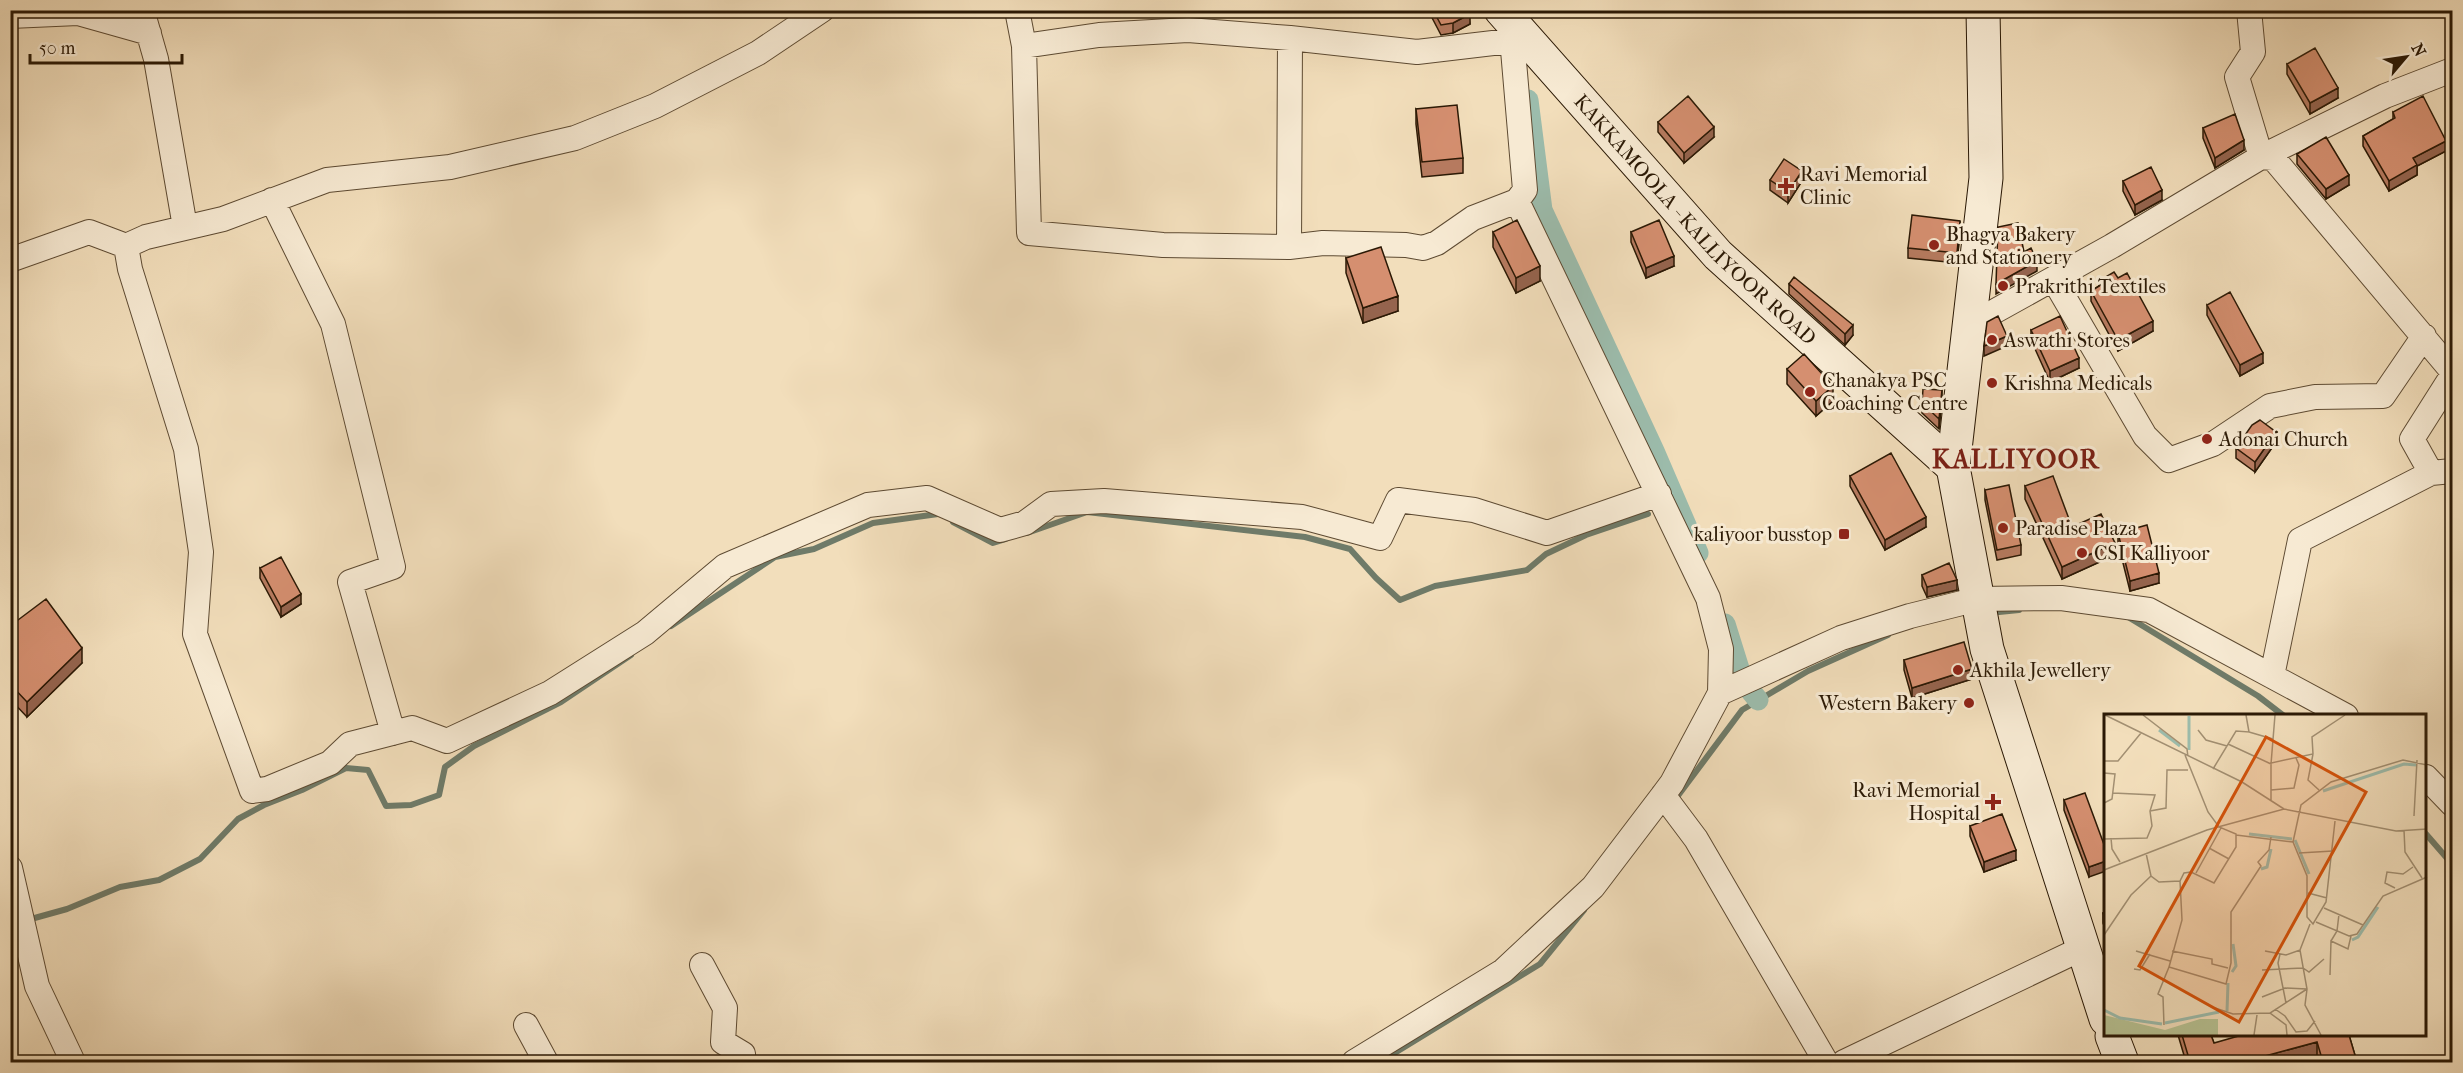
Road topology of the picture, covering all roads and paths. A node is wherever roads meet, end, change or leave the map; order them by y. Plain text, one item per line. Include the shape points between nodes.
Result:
1 (142, 10) edge
2 (822, 10) edge
3 (1017, 10) edge
4 (1983, 10) edge
5 (2249, 10) edge
6 (10, 16) edge
7 (1508, 20) edge
8 (149, 33) junction
9 (1290, 38) junction
10 (1024, 46) junction
11 (2452, 70) edge
12 (2261, 157) junction
13 (272, 200) junction
14 (1517, 201) junction
15 (185, 227) junction
16 (126, 246) junction
17 (1289, 247) junction
18 (10, 260) edge
19 (2054, 280) junction
20 (1970, 325) junction
21 (2424, 336) junction
22 (2452, 371) edge
23 (2452, 376) edge
24 (1953, 467) junction
25 (2442, 472) edge
26 (1659, 494) junction
27 (1978, 599) junction
28 (2272, 676) junction
29 (1720, 693) junction
30 (2342, 714) edge
31 (393, 733) junction
32 (2427, 778) edge
33 (1664, 796) junction
34 (2452, 804) edge
35 (10, 868) edge
36 (2083, 948) junction
37 (702, 965) dead end
38 (2104, 1013) edge
39 (526, 1026) dead end
40 (2113, 1037) edge
41 (1370, 1057) edge
42 (73, 1062) edge
43 (546, 1062) edge
44 (744, 1062) edge
45 (1826, 1062) edge
46 (1844, 1062) edge
47 (2122, 1062) edge

1 - 8 street
2 - 13 street via 738,64 655,106 575,138 450,167 327,180
3 - 10 street
4 - 20 main road via 1986,177
5 - 12 street via 2253,52 2237,77
6 - 8 street via 78,13
7 - 9 street via 1417,52
7 - 14 street via 1526,190
7 - 24 main road, KAKKAMOOLA - KALLIYOOR ROAD via 1718,255
8 - 15 street
9 - 10 street via 1188,30 1099,35
9 - 17 street
10 - 17 street via 1029,233 1163,245
11 - 12 street via 2385,96
12 - 19 street
12 - 21 street via 2273,158
13 - 15 street via 223,219
13 - 31 street via 333,324 393,567 350,582
14 - 17 street via 1473,218 1423,248 1323,243
14 - 26 street
15 - 16 street
16 - 18 street via 89,232
16 - 31 street via 186,449 201,552 195,634 252,790 267,789 330,763 350,744
19 - 20 street
19 - 21 street via 2145,436 2169,460 2213,444 2270,406 2315,397 2384,396
20 - 24 main road
21 - 22 street
23 - 25 street via 2412,439
24 - 27 main road
25 - 28 street via 2300,540
26 - 29 street via 1707,598 1721,649
26 - 31 street via 1546,533 1474,510 1398,500 1380,538 1302,517 1104,501 1051,504 1025,523 1000,530 927,498 868,505 725,566 645,633 550,693 447,741 412,728
27 - 28 street via 2061,598 2149,610
27 - 29 street via 1841,638
27 - 36 main road via 1987,649
28 - 30 street
29 - 33 street
32 - 34 street
33 - 41 street via 1593,887 1503,971
33 - 45 street via 1696,838
35 - 42 street via 37,986
36 - 38 main road
36 - 46 street
37 - 44 street via 724,1008 723,1042 743,1054
39 - 43 street
40 - 47 main road

